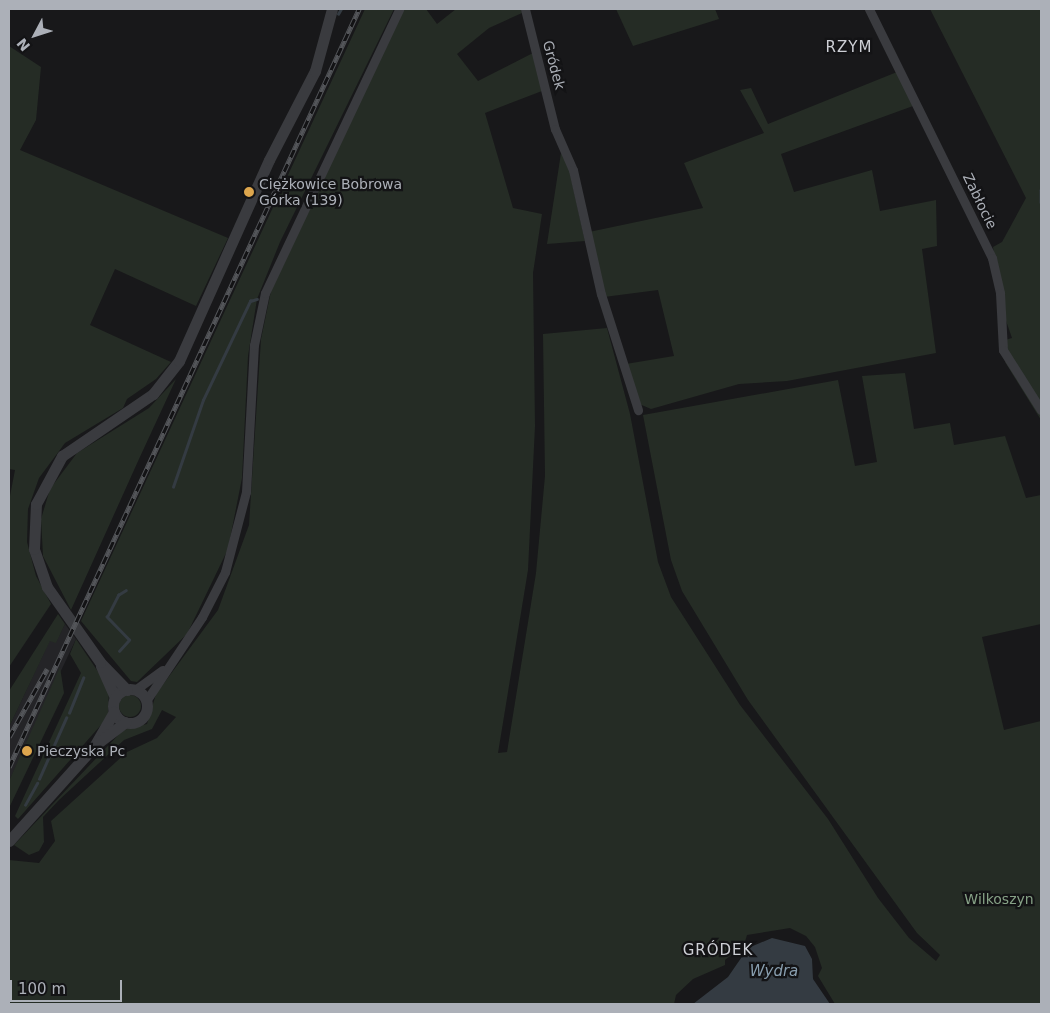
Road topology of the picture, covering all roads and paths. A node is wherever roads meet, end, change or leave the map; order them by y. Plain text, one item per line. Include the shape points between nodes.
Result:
1 (332, 9) edge
2 (399, 9) edge
3 (525, 9) edge
4 (869, 9) edge
5 (638, 410) dead end
6 (1041, 410) edge
7 (100, 662) junction
8 (165, 668) junction
9 (131, 690) junction
10 (116, 698) junction
11 (146, 701) junction
12 (114, 712) junction
13 (125, 722) junction
14 (94, 745) junction
15 (9, 841) edge

1 - 7 street via 315,71 269,160 176,366 148,398 73,445 46,478 36,504 32,532 37,564 54,598
2 - 8 street via 269,280 256,328 248,478 236,538 211,602
3 - 5 street, Gródek via 555,129 573,170 601,294
4 - 6 street, Zabłocie via 992,258 1000,293 1000,342
7 - 9 street
7 - 10 street
8 - 9 street
8 - 11 street
9 - 10 street
9 - 11 street
10 - 12 street
11 - 13 street via 142,718
12 - 13 street
12 - 14 street
13 - 14 street
14 - 15 street

